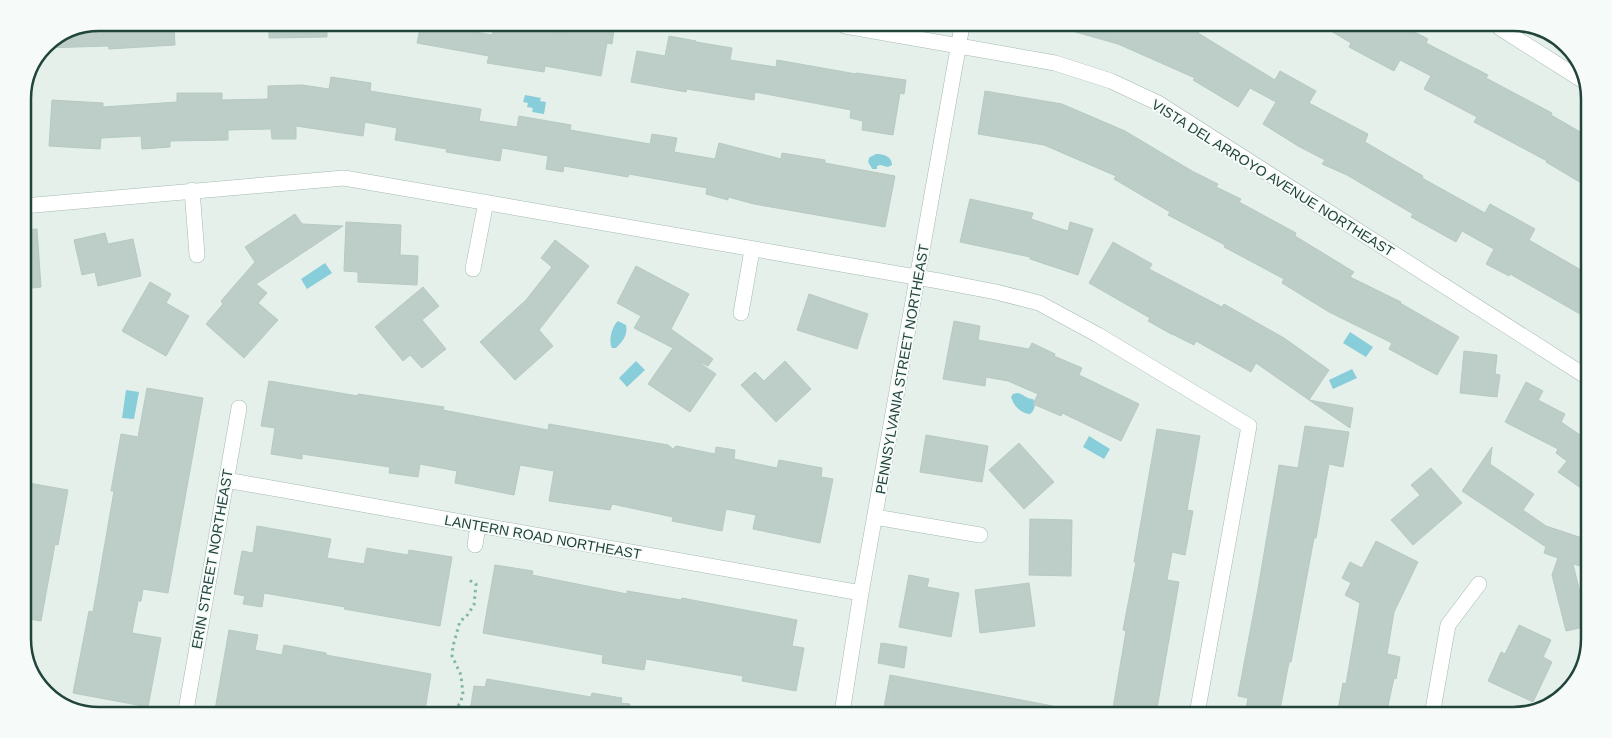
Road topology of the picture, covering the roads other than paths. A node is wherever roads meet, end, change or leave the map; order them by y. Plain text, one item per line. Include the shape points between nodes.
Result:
1 (875, 31) edge
2 (961, 31) edge
3 (1505, 31) edge
4 (959, 45) junction
5 (1577, 77) edge
6 (192, 190) junction
7 (486, 202) junction
8 (31, 205) edge
9 (752, 250) junction
10 (197, 255) dead end
11 (473, 269) dead end
12 (918, 278) junction
13 (741, 313) dead end
14 (1581, 374) edge
15 (239, 408) dead end
16 (226, 480) junction
17 (875, 517) junction
18 (478, 525) junction
19 (980, 535) dead end
20 (475, 545) dead end
21 (1479, 584) dead end
22 (861, 593) junction
23 (187, 707) edge
24 (843, 707) edge
25 (1198, 707) edge
26 (1433, 707) edge

1 - 4 street, VISTA DEL ARROYO AVENUE NORTHEAST
2 - 4 street, PENNSYLVANIA STREET NORTHEAST
3 - 5 street
4 - 12 street, PENNSYLVANIA STREET NORTHEAST
4 - 14 street, VISTA DEL ARROYO AVENUE NORTHEAST via 1055,63 1111,81 1158,103
6 - 7 street via 344,178
6 - 8 street
6 - 10 street
7 - 9 street
7 - 11 street
9 - 12 street
9 - 13 street
12 - 17 street, PENNSYLVANIA STREET NORTHEAST
12 - 25 street via 996,292 1039,304 1098,335 1249,426
15 - 16 street, ERIN STREET NORTHEAST
16 - 18 street, LANTERN ROAD NORTHEAST
16 - 23 street, ERIN STREET NORTHEAST
17 - 19 street
17 - 22 street, PENNSYLVANIA STREET NORTHEAST
18 - 20 street
18 - 22 street, LANTERN ROAD NORTHEAST
21 - 26 street via 1448,625
22 - 24 street, PENNSYLVANIA STREET NORTHEAST

